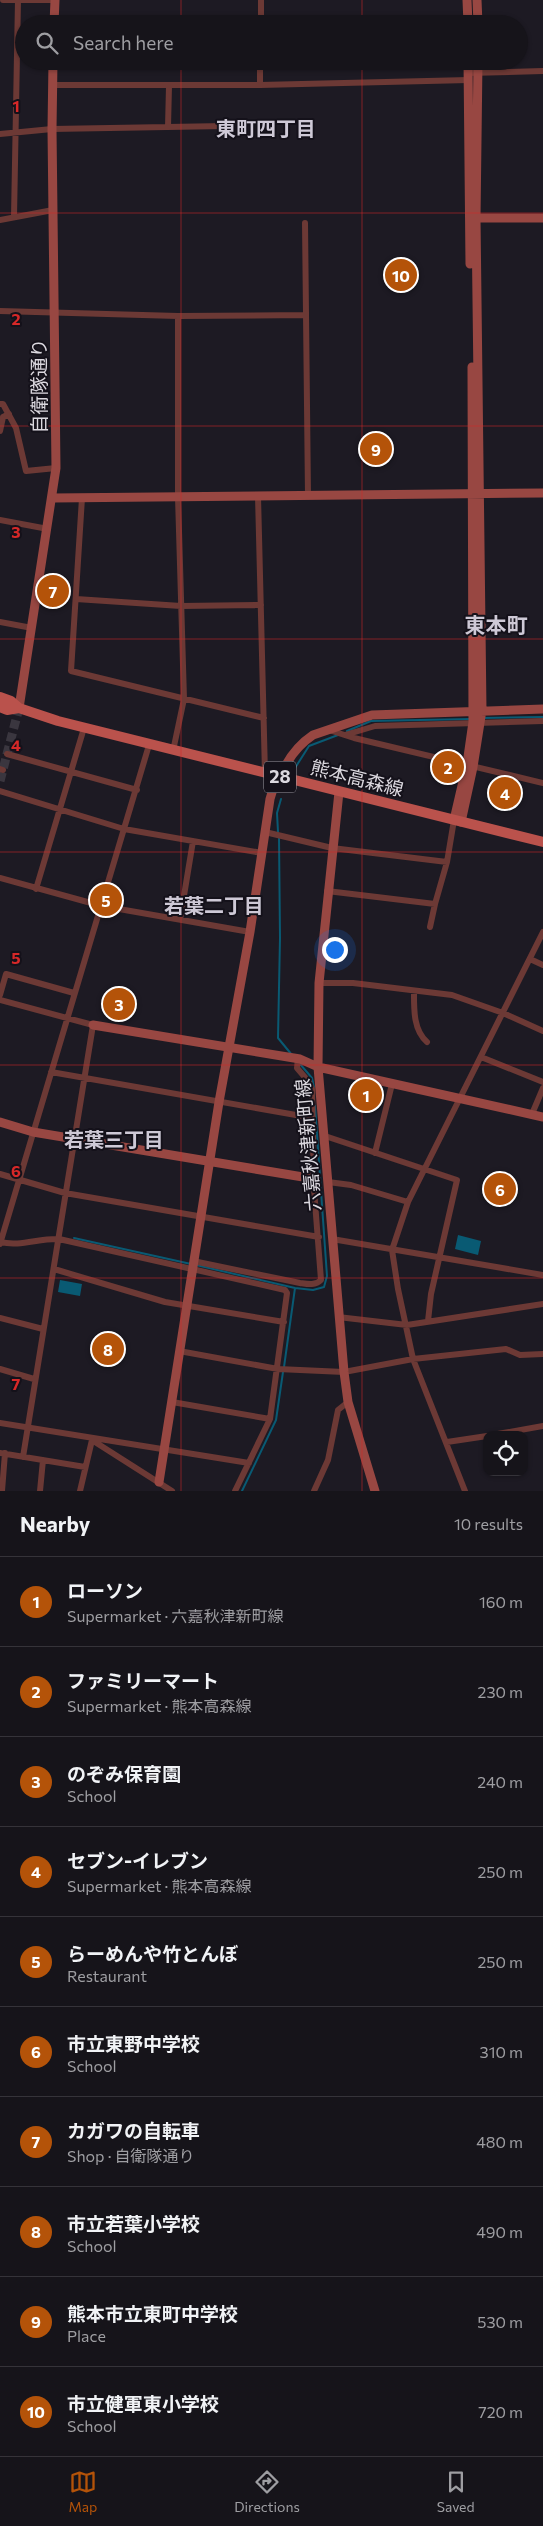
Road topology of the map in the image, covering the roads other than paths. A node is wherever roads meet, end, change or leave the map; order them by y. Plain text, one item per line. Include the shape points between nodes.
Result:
1 (3, 0) edge
2 (18, 0) edge
3 (55, 0) edge
4 (261, 0) edge
5 (468, 0) edge
6 (478, 0) edge
7 (18, 15) edge
8 (54, 15) edge
9 (261, 15) edge
10 (468, 15) edge
11 (478, 15) edge
12 (17, 70) edge
13 (53, 70) edge
14 (260, 70) edge
15 (473, 71) edge
16 (543, 71) edge
17 (53, 85) junction
18 (260, 85) junction
19 (169, 86) junction
20 (225, 126) dead end
21 (168, 127) junction
22 (52, 129) junction
23 (16, 132) junction
24 (0, 134) edge
25 (53, 210) junction
26 (14, 217) junction
27 (473, 218) junction
28 (543, 218) edge
29 (0, 220) edge
30 (305, 223) dead end
31 (0, 310) edge
32 (55, 314) junction
33 (306, 315) junction
34 (178, 316) junction
35 (0, 404) edge
36 (9, 414) junction
37 (0, 431) edge
38 (56, 468) junction
39 (475, 493) junction
40 (543, 493) edge
41 (258, 496) junction
42 (308, 496) junction
43 (178, 497) junction
44 (53, 498) junction
45 (82, 498) junction
46 (0, 520) edge
47 (48, 529) junction
48 (76, 599) junction
49 (261, 605) junction
50 (181, 606) junction
51 (0, 622) edge
52 (32, 628) junction
53 (0, 697) edge
54 (184, 699) junction
55 (0, 707) edge
56 (19, 708) junction
57 (543, 709) edge
58 (477, 716) junction
59 (264, 718) junction
60 (543, 721) edge
61 (84, 728) junction
62 (332, 731) junction
63 (345, 735) junction
64 (149, 745) junction
65 (173, 751) junction
66 (7, 754) dead end
67 (470, 765) junction
68 (71, 772) junction
69 (265, 774) junction
70 (278, 777) junction
71 (543, 783) edge
72 (137, 790) junction
73 (0, 791) edge
74 (339, 792) junction
75 (59, 810) junction
76 (458, 821) junction
77 (124, 829) junction
78 (265, 832) junction
79 (193, 841) junction
80 (543, 842) edge
81 (332, 848) junction
82 (262, 853) junction
83 (447, 862) junction
84 (0, 878) edge
85 (36, 889) junction
86 (327, 892) junction
87 (435, 904) junction
88 (102, 906) junction
89 (180, 920) junction
90 (430, 927) dead end
91 (250, 932) junction
92 (543, 932) edge
93 (530, 959) junction
94 (543, 965) edge
95 (319, 983) junction
96 (414, 991) junction
97 (74, 993) junction
98 (0, 995) edge
99 (0, 1000) edge
100 (503, 1013) junction
101 (66, 1019) junction
102 (93, 1024) junction
103 (543, 1031) edge
104 (427, 1042) dead end
105 (229, 1047) junction
106 (481, 1057) junction
107 (298, 1058) junction
108 (318, 1067) junction
109 (51, 1072) junction
110 (84, 1079) junction
111 (543, 1082) edge
112 (392, 1084) junction
113 (543, 1088) edge
114 (459, 1099) junction
115 (219, 1102) junction
116 (532, 1114) junction
117 (543, 1117) edge
118 (313, 1118) junction
119 (0, 1122) edge
120 (33, 1132) junction
121 (325, 1136) junction
122 (73, 1139) junction
123 (375, 1153) junction
124 (209, 1162) junction
125 (424, 1170) junction
126 (0, 1174) edge
127 (20, 1180) junction
128 (322, 1180) junction
129 (65, 1193) junction
130 (408, 1202) junction
131 (200, 1215) junction
132 (319, 1237) junction
133 (59, 1239) junction
134 (332, 1239) junction
135 (0, 1243) edge
136 (392, 1250) junction
137 (440, 1258) junction
138 (193, 1264) junction
139 (54, 1269) junction
140 (543, 1275) edge
141 (543, 1304) edge
142 (186, 1306) junction
143 (0, 1318) edge
144 (338, 1318) junction
145 (428, 1321) junction
146 (284, 1322) junction
147 (407, 1324) junction
148 (43, 1329) junction
149 (179, 1351) junction
150 (543, 1354) edge
151 (413, 1359) junction
152 (0, 1369) edge
153 (278, 1369) junction
154 (344, 1372) junction
155 (34, 1379) junction
156 (172, 1402) junction
157 (348, 1402) junction
158 (270, 1419) junction
159 (0, 1423) edge
160 (543, 1426) edge
161 (28, 1428) junction
162 (515, 1431) edge
163 (483, 1437) edge
164 (92, 1440) junction
165 (446, 1442) junction
166 (164, 1451) junction
167 (2, 1453) edge
168 (23, 1457) junction
169 (44, 1460) junction
170 (249, 1464) junction
171 (85, 1467) junction
172 (159, 1482) junction
173 (2, 1491) edge
174 (40, 1491) edge
175 (80, 1491) edge
176 (172, 1491) edge
177 (235, 1491) edge
178 (314, 1491) edge
179 (375, 1491) edge
180 (465, 1491) edge

1 - 2 street
2 - 3 street
2 - 7 street
3 - 8 street
4 - 9 street
5 - 10 street
6 - 11 street
12 - 23 street
13 - 17 street, 自衛隊通り
14 - 18 street
15 - 16 street
15 - 18 street
15 - 27 street
17 - 19 street
17 - 22 street, 自衛隊通り
18 - 19 street
19 - 21 street
20 - 21 street
21 - 22 street
22 - 23 street
22 - 25 street, 自衛隊通り
23 - 24 street
23 - 26 street
25 - 26 street
25 - 32 street, 自衛隊通り
26 - 29 street
27 - 28 street
27 - 39 street
30 - 33 street
31 - 32 street
32 - 34 street
32 - 38 street, 自衛隊通り
33 - 34 street
33 - 42 street
34 - 43 street
35 - 36 street
36 - 37 street via 3,417
36 - 38 street via 16,428 26,470
38 - 44 street, 自衛隊通り
39 - 40 street
39 - 42 street
39 - 58 street
41 - 42 street
41 - 43 street
41 - 49 street
43 - 45 street
43 - 50 street
44 - 45 street
44 - 47 street, 自衛隊通り
45 - 48 street
46 - 47 street
47 - 52 street, 自衛隊通り
48 - 50 street
48 - 54 street via 71,671
49 - 50 street
49 - 59 street
50 - 54 street
51 - 52 street
52 - 56 street, 自衛隊通り
53 - 56 main road, 熊本高森線 / 28
54 - 59 street
54 - 65 street
55 - 56 main road, 熊本高森線 / 28 via 7,710
56 - 61 main road, 熊本高森線 / 28
57 - 58 street
58 - 60 street
58 - 62 street via 372,715
58 - 63 street via 375,726
58 - 67 street
59 - 69 street
61 - 64 main road, 熊本高森線 / 28
61 - 68 street
62 - 63 street
62 - 70 street via 313,735 301,744
63 - 67 street
64 - 65 main road, 熊本高森線 / 28
64 - 72 street
65 - 69 main road, 熊本高森線 / 28
66 - 68 street
67 - 71 street
67 - 76 street
68 - 72 street
68 - 75 street
69 - 70 main road, 熊本高森線 / 28
70 - 74 main road, 熊本高森線 / 28
70 - 78 street
72 - 77 street
73 - 75 street
74 - 76 main road, 熊本高森線 / 28
74 - 81 street, 六嘉秋津新町線
75 - 77 street
75 - 85 street
76 - 80 main road, 熊本高森線 / 28
76 - 83 street
77 - 79 street
77 - 88 street
78 - 81 street
78 - 82 street
79 - 82 street
79 - 89 street
81 - 83 street
81 - 86 street, 六嘉秋津新町線
82 - 91 street
83 - 87 street
84 - 85 street
85 - 88 street
86 - 87 street
86 - 95 street, 六嘉秋津新町線
87 - 90 street
88 - 89 street
88 - 97 street
89 - 91 street
91 - 105 street
92 - 93 street
93 - 94 street
93 - 100 street
95 - 96 street via 353,983
95 - 108 street, 六嘉秋津新町線
96 - 100 street via 452,996
96 - 104 street via 416,1022
97 - 98 street via 6,974
97 - 101 street
99 - 101 street
100 - 103 street
100 - 106 street
101 - 102 street
101 - 109 street
102 - 105 street
102 - 110 street
105 - 107 street
105 - 115 street
106 - 111 street
106 - 114 street
107 - 108 street
107 - 118 street via 297,1068 312,1089
108 - 112 street
108 - 121 street, 六嘉秋津新町線
109 - 110 street
109 - 120 street
110 - 115 street
110 - 122 street
112 - 114 street
112 - 123 street
113 - 116 street
114 - 116 street
114 - 125 street
115 - 118 street
115 - 124 street
116 - 117 street
118 - 128 street
119 - 120 street
120 - 122 street
120 - 127 street
121 - 123 street
121 - 128 street, 六嘉秋津新町線
122 - 124 street
122 - 129 street
123 - 125 street
124 - 128 street
124 - 131 street
125 - 130 street
125 - 137 street via 457,1180
126 - 127 street
127 - 129 street
127 - 135 street
128 - 130 street
128 - 132 street
128 - 134 street, 六嘉秋津新町線
129 - 131 street
129 - 133 street
130 - 136 street
131 - 132 street
131 - 138 street
132 - 138 street via 321,1280 311,1285
133 - 135 street
133 - 138 street
133 - 139 street
134 - 136 street
134 - 144 street, 六嘉秋津新町線
136 - 137 street
136 - 147 street
137 - 140 street
137 - 145 street via 427,1312
138 - 142 street
138 - 146 street via 285,1290
139 - 142 street
139 - 148 street
141 - 145 street
142 - 146 street
142 - 149 street
143 - 148 street
144 - 147 street
144 - 154 street, 六嘉秋津新町線
145 - 147 street
146 - 153 street
147 - 151 street
148 - 155 street
149 - 153 street
149 - 156 street
150 - 151 street via 520,1355 506,1349
151 - 154 street
151 - 165 street
152 - 155 street
153 - 154 street
153 - 158 street
154 - 157 street, 六嘉秋津新町線
155 - 161 street
156 - 158 street
156 - 166 street
157 - 178 street via 338,1410 328,1460
157 - 179 street, 六嘉秋津新町線
158 - 170 street
159 - 161 street
160 - 162 street
161 - 164 street
161 - 168 street
163 - 165 street
164 - 166 street
164 - 171 street
164 - 172 street
165 - 180 street
166 - 170 street
166 - 172 street
167 - 168 street
167 - 173 street
168 - 169 street
169 - 171 street
169 - 174 street
170 - 177 street
171 - 175 street
172 - 176 street

